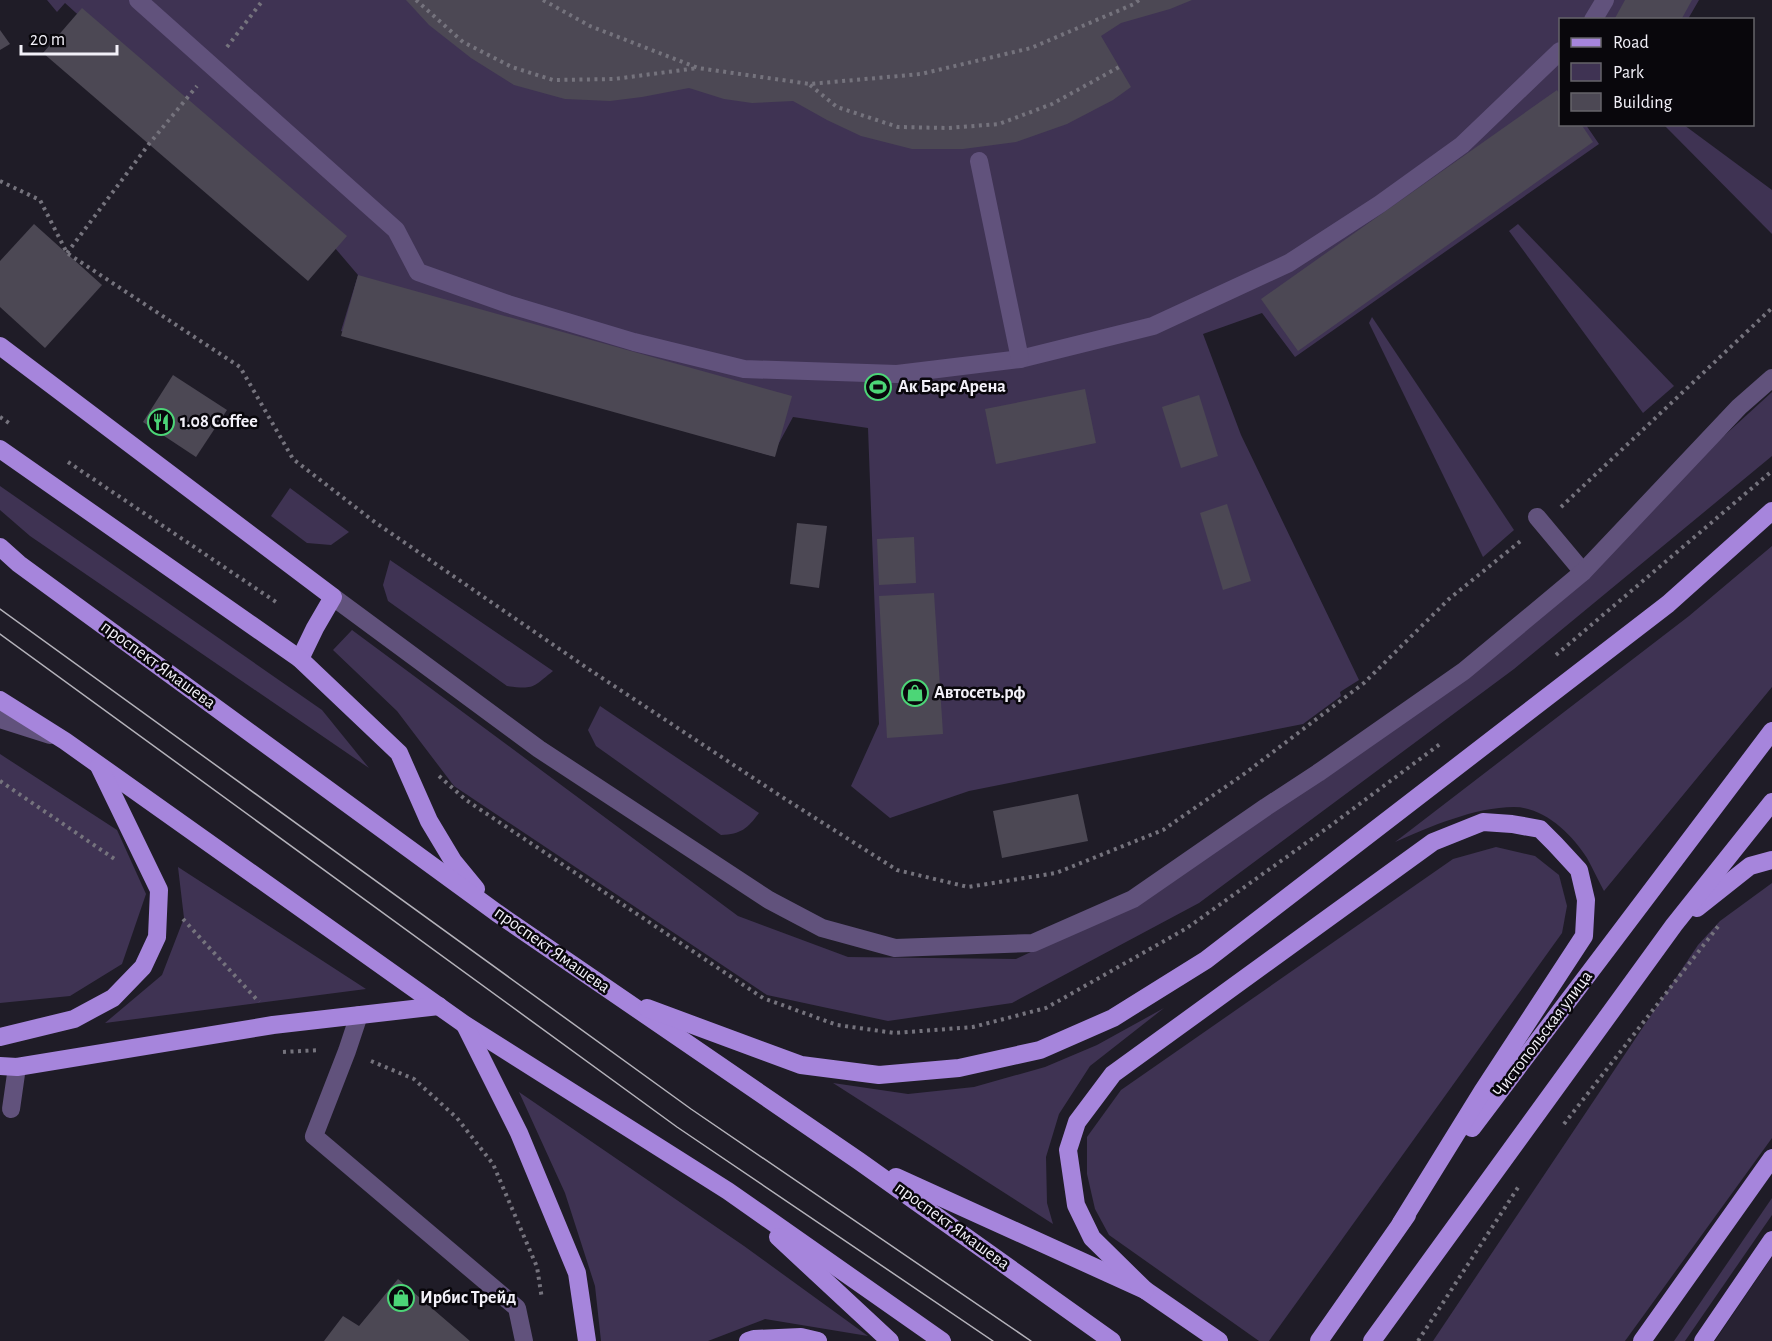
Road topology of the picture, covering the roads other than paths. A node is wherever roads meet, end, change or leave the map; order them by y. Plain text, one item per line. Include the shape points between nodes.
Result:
1 (138, 0) edge
2 (1605, 0) edge
3 (1594, 18) edge
4 (1559, 52) edge
5 (979, 161) dead end
6 (0, 346) edge
7 (1020, 359) junction
8 (1772, 378) edge
9 (0, 449) edge
10 (1772, 511) edge
11 (1540, 520) road end
12 (0, 547) edge
13 (1583, 572) junction
14 (333, 597) junction
15 (300, 659) junction
16 (0, 700) edge
17 (0, 719) edge
18 (1772, 731) edge
19 (65, 741) junction
20 (98, 764) junction
21 (1772, 802) edge
22 (1772, 860) edge
23 (497, 913) junction
24 (1674, 925) junction
25 (621, 998) junction
26 (439, 1006) junction
27 (358, 1015) junction
28 (464, 1024) junction
29 (0, 1037) edge
30 (9, 1067) edge
31 (11, 1109) dead end
32 (1772, 1158) edge
33 (859, 1161) junction
34 (728, 1191) junction
35 (1401, 1223) junction
36 (1772, 1240) edge
37 (1145, 1290) junction
38 (525, 1341) edge
39 (587, 1341) edge
40 (748, 1341) edge
41 (818, 1341) edge
42 (890, 1341) edge
43 (942, 1341) edge
44 (1112, 1341) edge
45 (1219, 1341) edge
46 (1319, 1341) edge
47 (1372, 1341) edge
48 (1642, 1341) edge
49 (1703, 1341) edge

1 - 7 lane via 396,230 418,272 634,342 744,369 897,375
2 - 3 lane
4 - 7 lane via 1462,146 1289,263 1153,326
5 - 7 lane
6 - 14 main road
8 - 13 lane via 1739,407
9 - 15 main road
10 - 25 main road via 1668,604 1206,960 1113,1018 1040,1050 958,1068 879,1075 801,1065
11 - 13 lane
12 - 23 main road, проспект Ямашева
13 - 14 lane via 1464,671 1132,899 1033,944 895,948 822,928 769,900 539,749
14 - 15 main road
15 - 23 main road via 399,753 429,821 453,861
16 - 19 main road
17 - 19 lane
18 - 35 main road, Чистопольская улица
19 - 20 main road
20 - 26 main road
20 - 29 main road via 159,890 157,937 143,967 112,999 74,1019
21 - 24 main road
22 - 24 main road via 1750,866
23 - 25 main road, проспект Ямашева
24 - 47 main road
25 - 33 main road, проспект Ямашева
26 - 27 main road
26 - 28 main road
27 - 30 main road
27 - 38 lane via 314,1136 517,1308
28 - 34 main road
28 - 39 main road via 519,1133 578,1273
30 - 31 lane
32 - 48 main road
33 - 37 main road
33 - 44 main road, проспект Ямашева
34 - 42 main road
34 - 43 main road
35 - 37 main road via 1584,936 1586,900 1579,870 1540,829 1483,822 1433,842 1113,1074 1077,1122 1068,1150 1076,1205 1092,1238
35 - 46 main road, Чистопольская улица
36 - 49 main road
37 - 45 main road
40 - 41 main road via 801,1337

